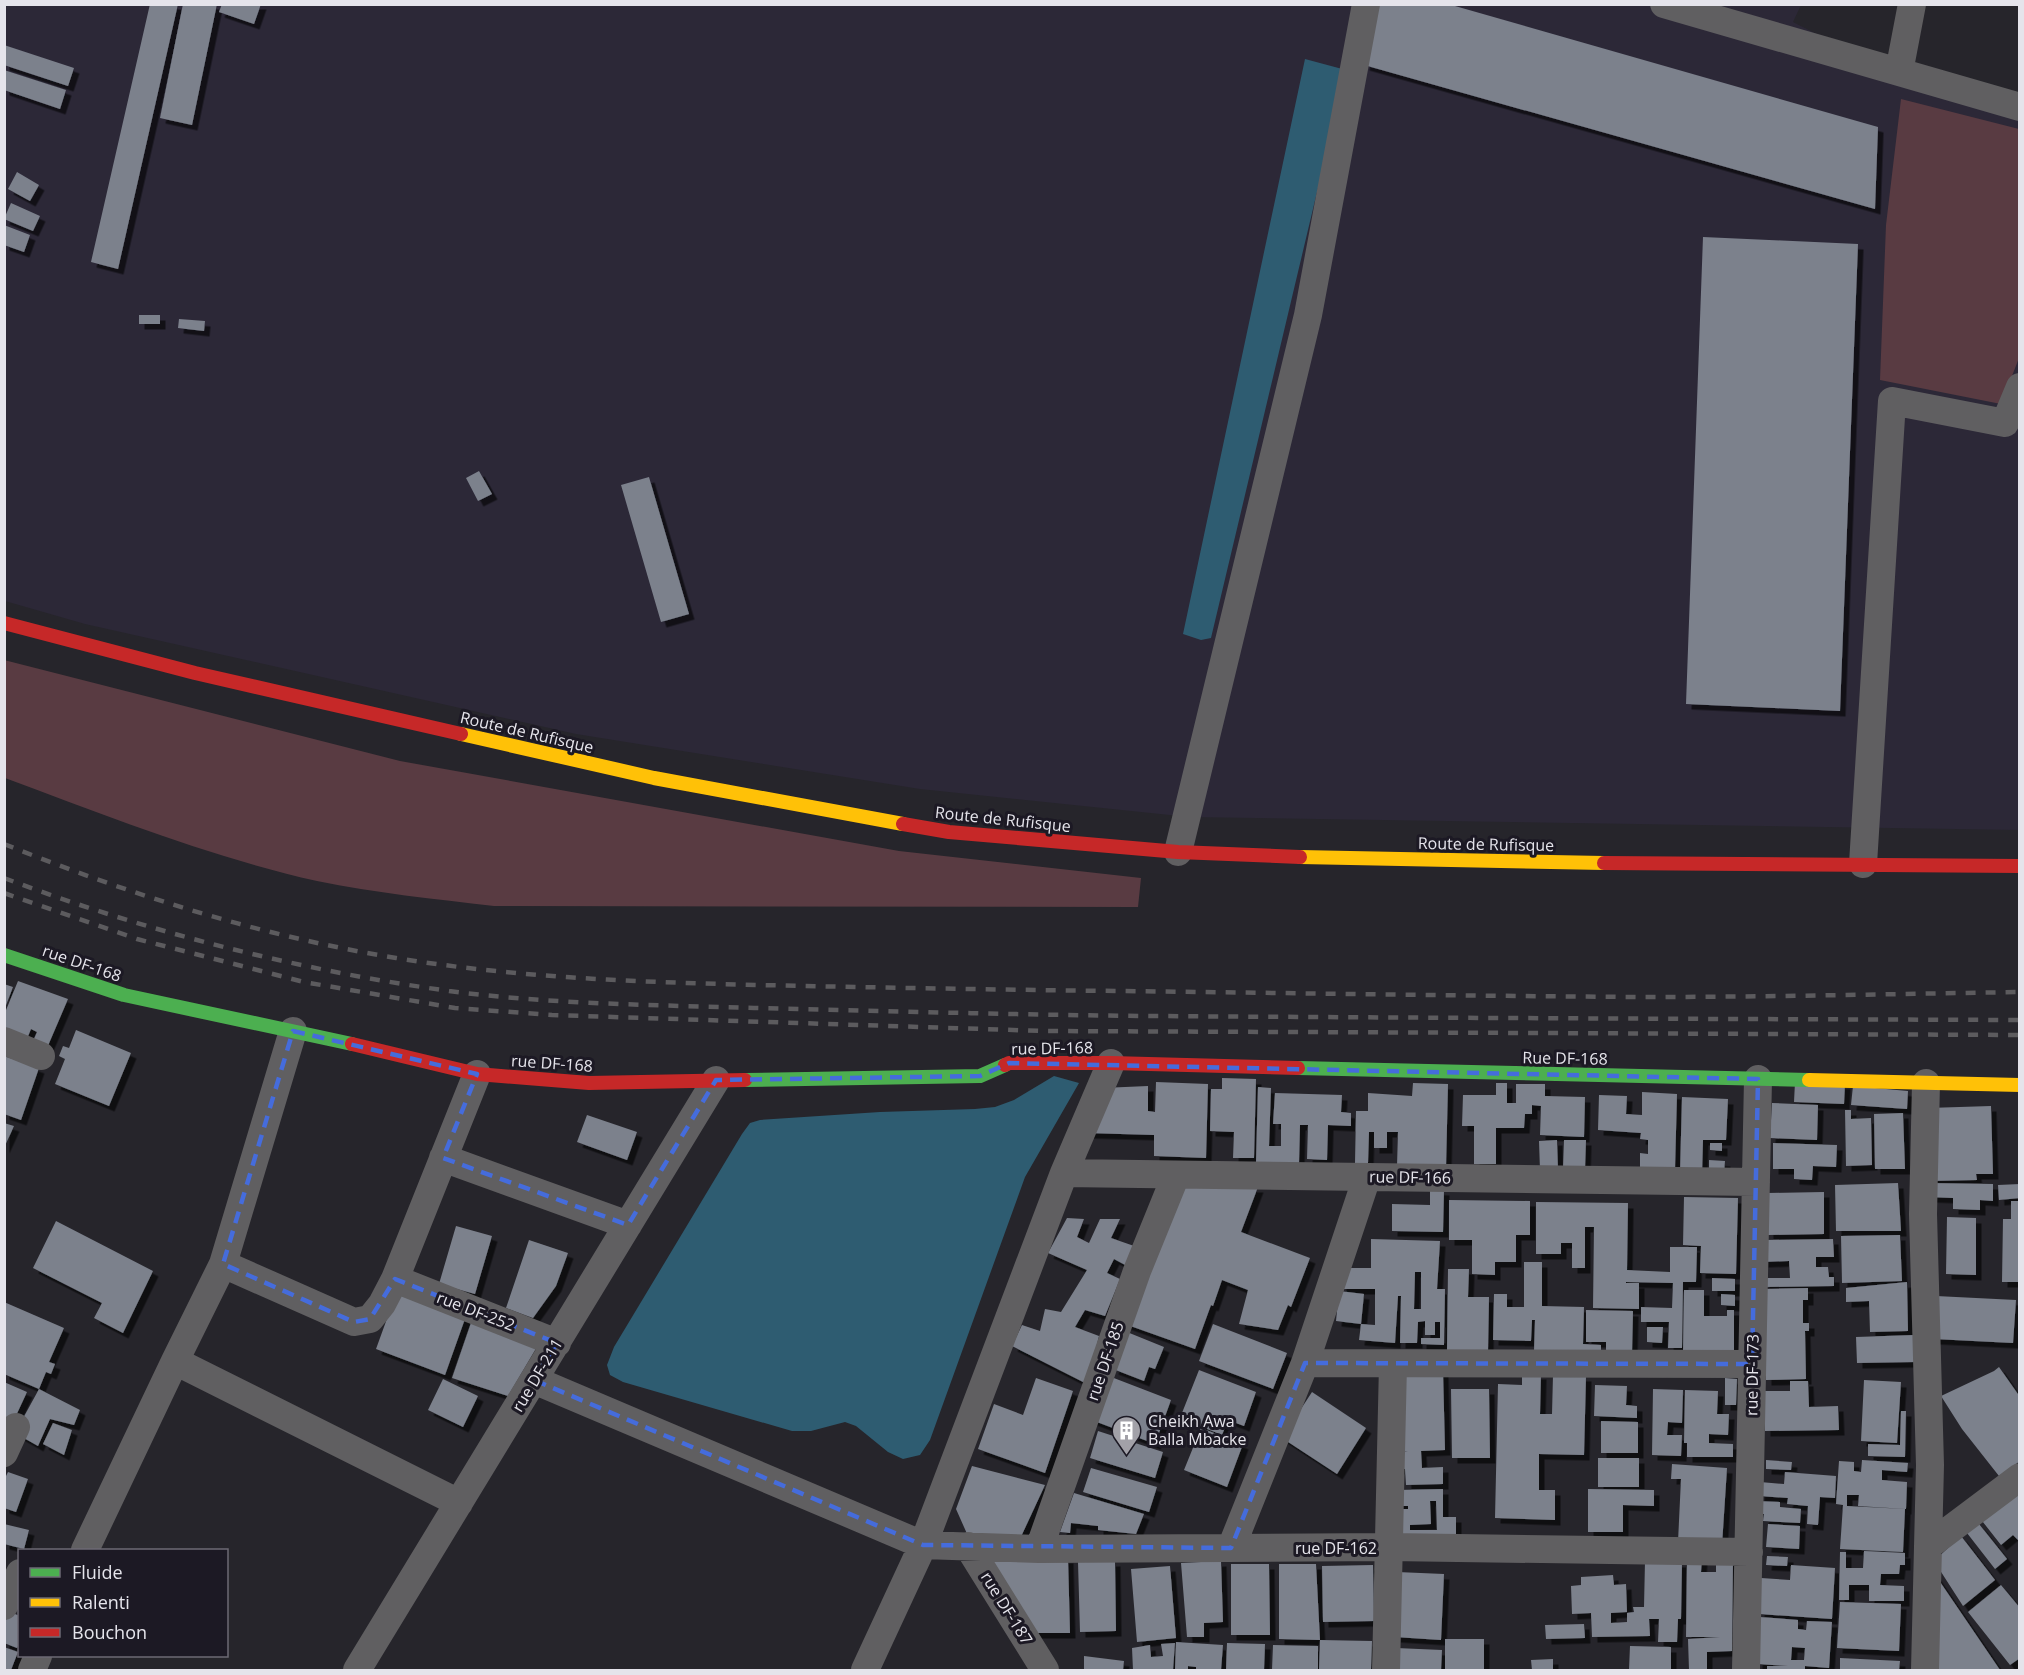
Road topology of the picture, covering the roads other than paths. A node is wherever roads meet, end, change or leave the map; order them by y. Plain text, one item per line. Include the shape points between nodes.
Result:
1 (1366, 4) edge
2 (1664, 4) edge
3 (1912, 4) edge
4 (1899, 72) junction
5 (2019, 107) edge
6 (2019, 387) edge
7 (4, 623) edge
8 (1178, 852) junction
9 (1863, 864) junction
10 (2019, 866) edge
11 (4, 955) edge
12 (293, 1031) junction
13 (4, 1041) edge
14 (41, 1056) dead end
15 (1110, 1064) junction
16 (477, 1074) junction
17 (1758, 1079) junction
18 (716, 1080) junction
19 (1926, 1083) junction
20 (2019, 1085) edge
21 (443, 1158) junction
22 (1064, 1173) junction
23 (1176, 1175) junction
24 (1367, 1177) junction
25 (1756, 1182) junction
26 (628, 1225) junction
27 (223, 1264) junction
28 (395, 1280) junction
29 (557, 1343) junction
30 (175, 1361) junction
31 (1305, 1363) junction
32 (1393, 1364) junction
33 (1752, 1364) junction
34 (534, 1380) junction
35 (16, 1427) dead end
36 (4, 1453) edge
37 (2019, 1477) edge
38 (459, 1503) junction
39 (923, 1545) junction
40 (968, 1546) junction
41 (1928, 1546) junction
42 (1389, 1547) junction
43 (1231, 1548) junction
44 (86, 1549) edge
45 (1039, 1549) junction
46 (1749, 1552) junction
47 (18, 1577) edge
48 (4, 1606) edge
49 (38, 1657) edge
50 (32, 1671) edge
51 (357, 1671) edge
52 (865, 1671) edge
53 (1046, 1671) edge
54 (1386, 1671) edge
55 (1746, 1671) edge
56 (1925, 1671) edge

1 - 8 street via 1308,315
2 - 4 street
3 - 4 street
4 - 5 street
6 - 9 street via 2005,423 1892,401
7 - 8 street, Route de Rufisque via 195,674 654,778 950,832
8 - 9 street, Route de Rufisque via 1533,862
9 - 10 street, Route de Rufisque
11 - 12 street, rue DF-168 via 124,995
12 - 16 street, rue DF-168
12 - 27 street
13 - 14 street
15 - 17 street, Rue DF-168
15 - 18 street, rue DF-168 via 1009,1063 980,1076
15 - 22 street
16 - 18 street, rue DF-168 via 589,1083
16 - 21 street
17 - 19 street, Rue DF-168
17 - 25 street, rue DF-173
18 - 26 street, rue DF-211
19 - 20 street, Rue DF-168
19 - 41 street via 1923,1214 1929,1386
21 - 26 street
21 - 28 street
22 - 23 street, rue DF-166
22 - 39 street
23 - 24 street, rue DF-166
23 - 45 street, rue DF-185 via 1137,1271
24 - 25 street, rue DF-166
24 - 31 street
25 - 33 street, rue DF-173
26 - 29 street, rue DF-211
27 - 28 street via 354,1322 370,1319
27 - 30 street
28 - 29 street, rue DF-252
29 - 34 street, rue DF-211
30 - 38 street
30 - 44 street
31 - 32 street
31 - 43 street
32 - 33 street
32 - 42 street
33 - 46 street, rue DF-173
34 - 38 street, rue DF-211
34 - 39 street
35 - 36 street
37 - 41 street
38 - 51 street, rue DF-211
39 - 40 street, rue DF-162
39 - 52 street
40 - 45 street, rue DF-162
40 - 53 street, rue DF-187
41 - 56 street
42 - 43 street, rue DF-162
42 - 46 street, rue DF-162
42 - 54 street
43 - 45 street, rue DF-162
46 - 55 street, rue DF-173
47 - 48 street
49 - 50 street

